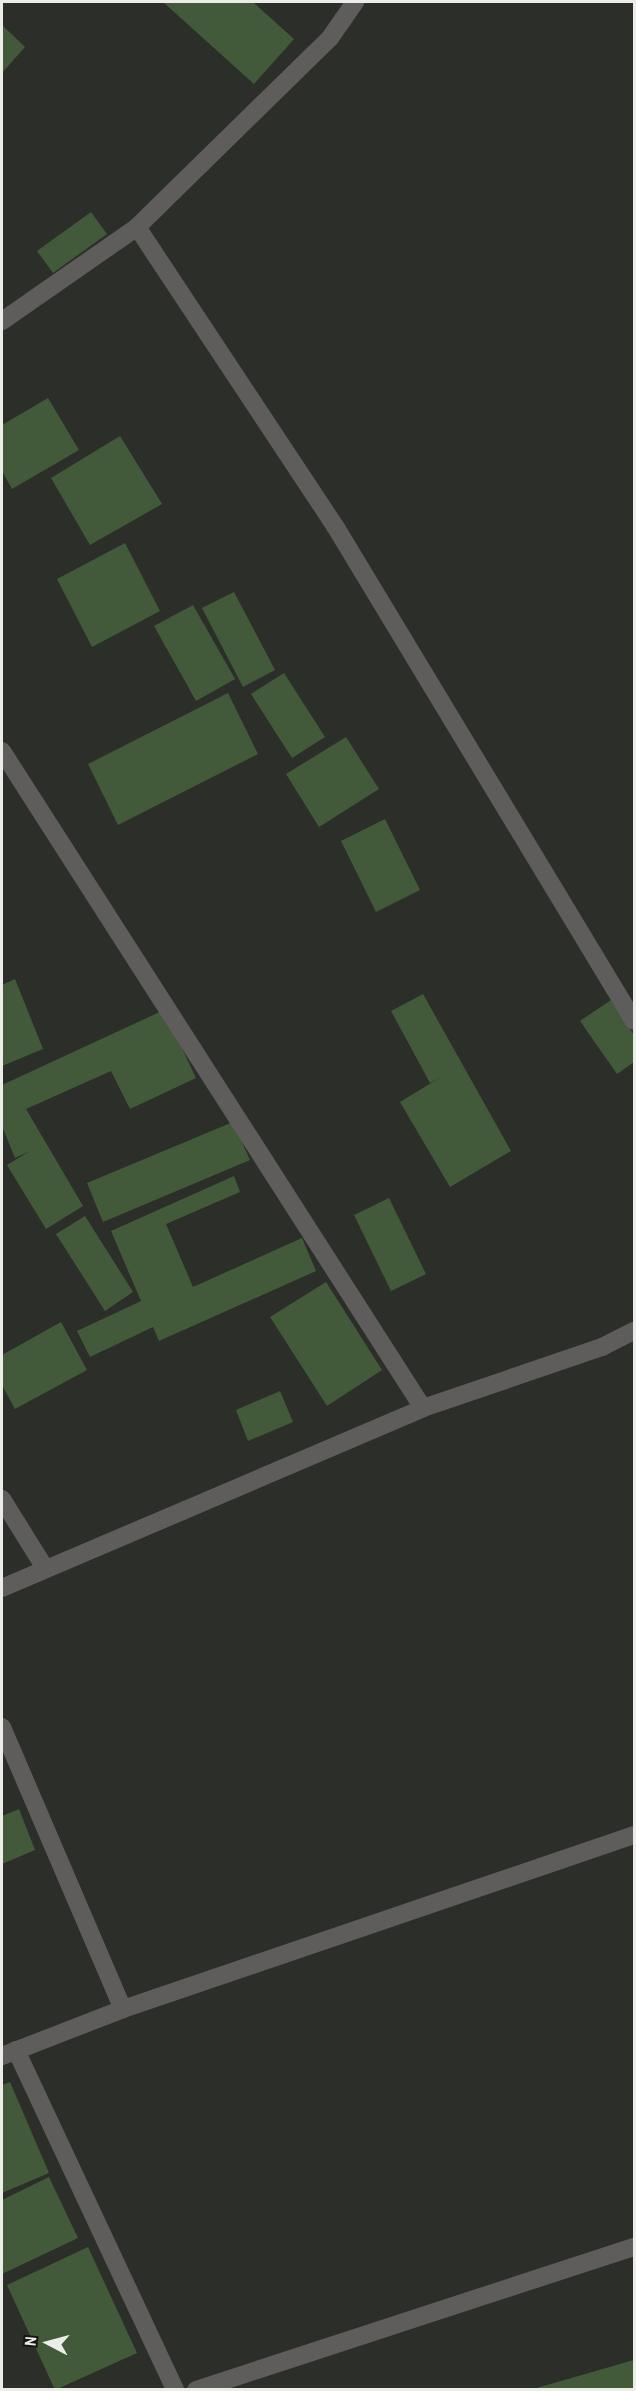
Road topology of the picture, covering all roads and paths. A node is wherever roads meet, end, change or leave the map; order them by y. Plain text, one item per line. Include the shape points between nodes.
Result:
1 (355, 2) edge
2 (137, 227) junction
3 (2, 321) edge
4 (2, 752) edge
5 (634, 1020) edge
6 (634, 1331) edge
7 (423, 1408) junction
8 (2, 1499) edge
9 (45, 1568) junction
10 (2, 1588) edge
11 (2, 1727) edge
12 (634, 1835) edge
13 (123, 2009) junction
14 (9, 2053) edge
15 (634, 2247) edge
16 (175, 2390) edge
17 (196, 2390) edge

1 - 2 street via 330,38
2 - 3 street
2 - 5 street via 334,526
4 - 7 street
6 - 7 street via 602,1347
7 - 9 street
8 - 9 street
9 - 10 street
11 - 13 street
12 - 13 street
13 - 14 street
14 - 16 street
15 - 17 street

